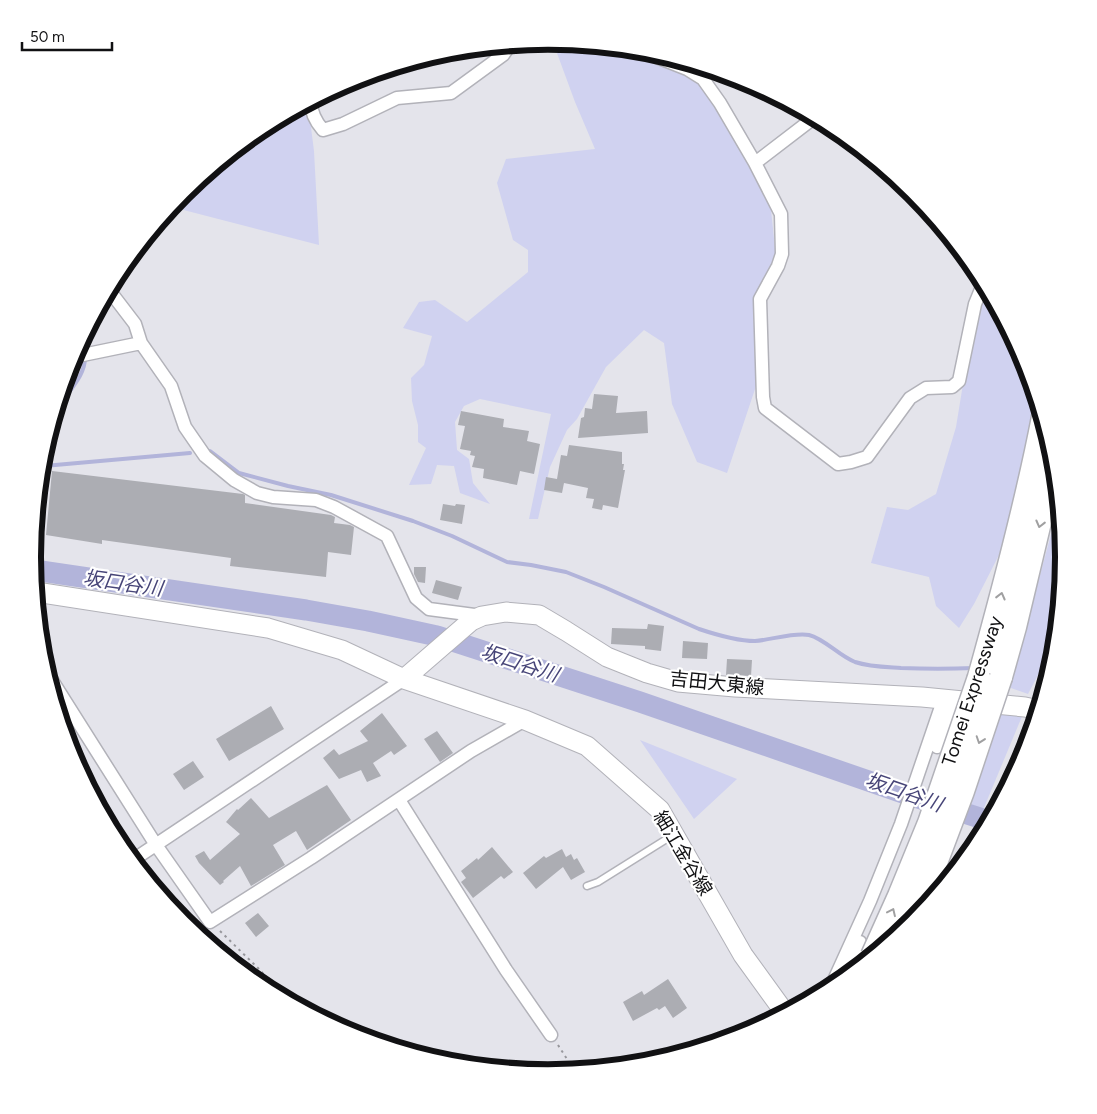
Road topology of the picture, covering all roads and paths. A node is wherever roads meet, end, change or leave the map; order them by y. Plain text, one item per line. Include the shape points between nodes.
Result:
1 (505, 52) edge
2 (688, 69) edge
3 (312, 109) edge
4 (809, 122) edge
5 (755, 163) junction
6 (980, 291) edge
7 (114, 296) edge
8 (141, 343) junction
9 (84, 355) edge
10 (1040, 433) edge
11 (1050, 482) edge
12 (42, 593) edge
13 (476, 618) junction
14 (410, 674) junction
15 (989, 677) junction
16 (61, 694) edge
17 (948, 699) junction
18 (1032, 709) edge
19 (525, 720) junction
20 (399, 800) junction
21 (905, 823) junction
22 (674, 834) junction
23 (156, 845) junction
24 (139, 856) edge
25 (588, 886) dead end
26 (919, 903) edge
27 (210, 922) junction
28 (878, 942) edge
29 (851, 963) edge
30 (837, 974) edge
31 (266, 978) edge
32 (782, 1007) edge
33 (551, 1035) joint
34 (570, 1063) edge

1 - 3 street via 451,93 397,98 323,130
2 - 5 street via 703,79 720,102
4 - 5 street
5 - 6 street via 781,214 782,254 760,299 765,408 838,464 867,457 910,398 926,388 952,387 959,380
7 - 8 street via 135,324
8 - 9 street
8 - 13 street via 171,386 185,427 205,456 234,480 257,494 316,500 387,536 416,598 429,609
15 -> 10 highway, Tomei Expressway via 1000,602
11 -> 15 highway, Tomei Expressway via 1015,627
12 - 14 main road, 細江金谷線 via 268,628
13 - 14 main road
13 - 17 main road, 吉田大東線 via 506,612 539,615 607,657 678,682
14 - 19 main road, 細江金谷線
14 - 23 street
15 -> 26 highway, Tomei Expressway, bridge via 963,791
28 -> 15 highway, Tomei Expressway, bridge
16 - 23 street
17 - 18 main road, 吉田大東線
17 - 21 street via 924,757
17 - 21 street via 927,776
19 - 20 street via 471,751
19 - 22 main road, 細江金谷線 via 588,746 660,810
20 - 27 street
20 - 33 street
21 - 29 street
21 - 30 street
22 - 25 lane
22 - 32 main road, 細江金谷線 via 743,954
23 - 24 street
23 - 27 street
27 - 31 path
33 - 34 path

